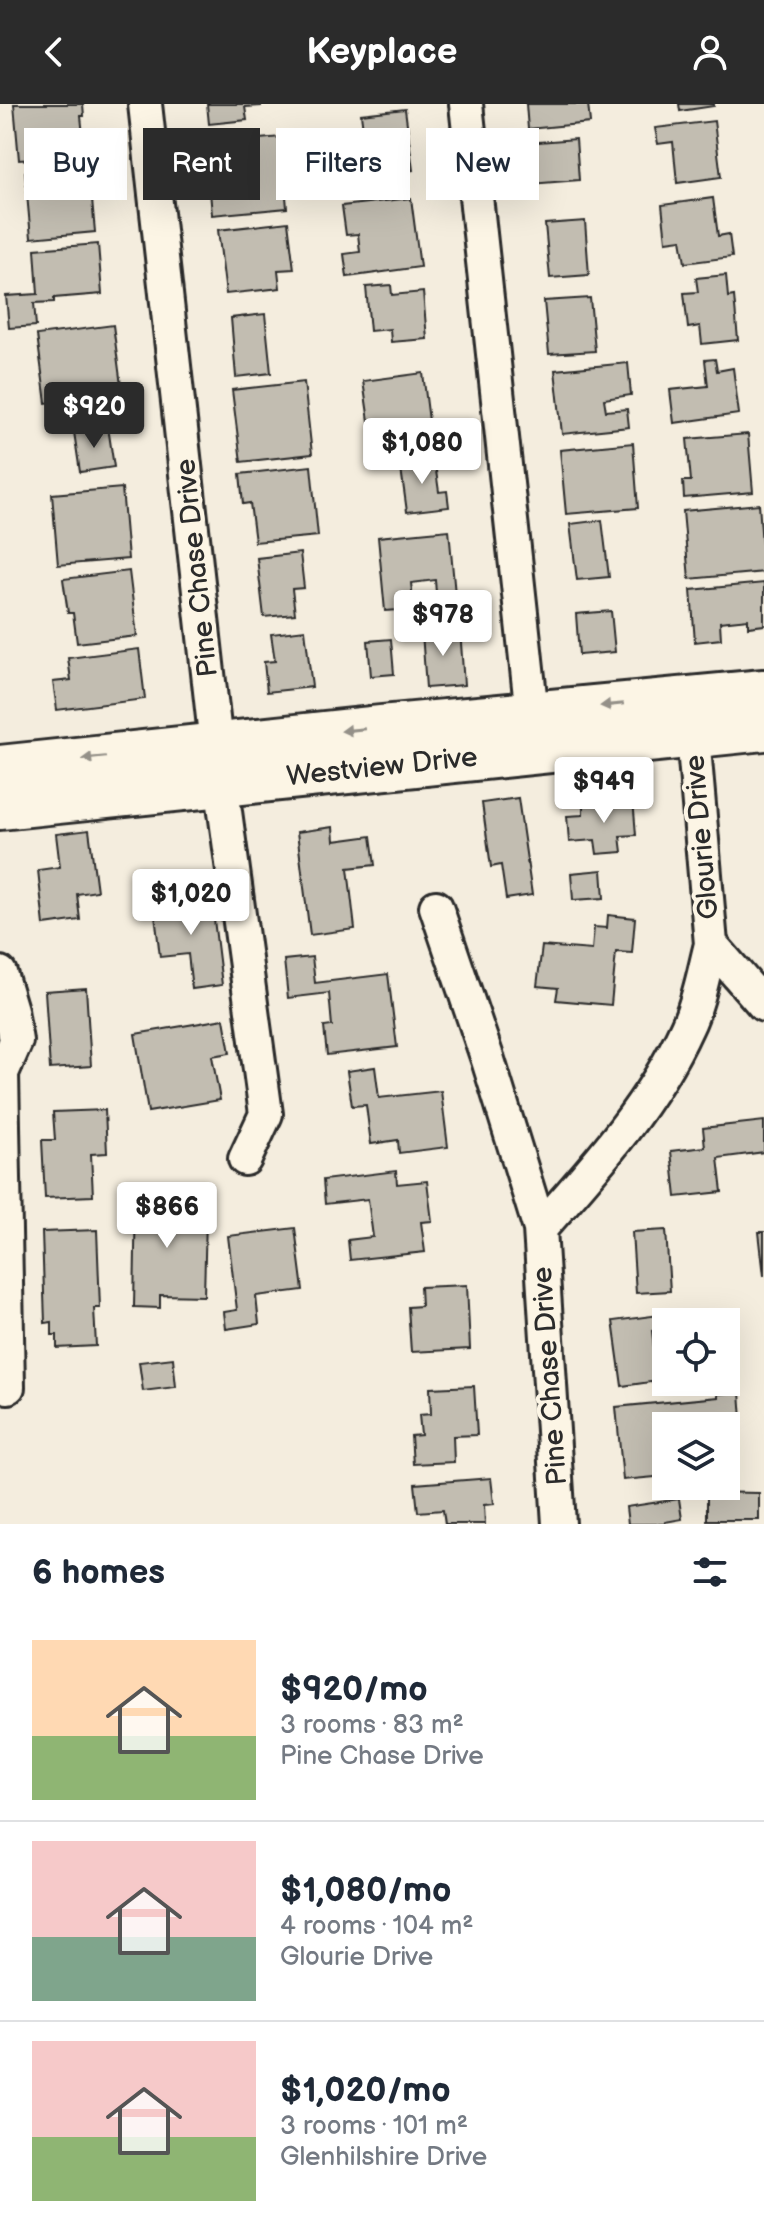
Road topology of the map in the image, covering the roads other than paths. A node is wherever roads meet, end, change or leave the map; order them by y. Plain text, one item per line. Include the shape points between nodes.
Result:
1 (145, 104) edge
2 (466, 104) edge
3 (764, 691) edge
4 (691, 716) junction
5 (764, 729) edge
6 (534, 732) junction
7 (220, 764) junction
8 (0, 767) edge
9 (0, 808) edge
10 (436, 907) dead end
11 (711, 944) junction
12 (0, 973) edge
13 (764, 1005) edge
14 (245, 1159) dead end
15 (540, 1229) junction
16 (8, 1387) dead end
17 (559, 1524) edge

1 - 7 street, Pine Chase Drive
2 - 6 street
3 - 4 main road, Westview Drive
4 - 5 main road, Westview Drive
4 - 6 main road, Westview Drive
4 - 11 street, Glourie Drive
6 - 7 main road, Westview Drive
7 -> 8 main road, Westview Drive
7 - 9 main road, Westview Drive
7 - 14 street, Pine Chase Drive via 266,1114
10 - 15 street, Pine Chase Drive
11 - 13 street, Glourie Drive
11 - 15 street, Pine Chase Drive via 688,1025 651,1091 609,1152
12 - 16 street via 16,1041 2,1073
15 - 17 street, Pine Chase Drive

